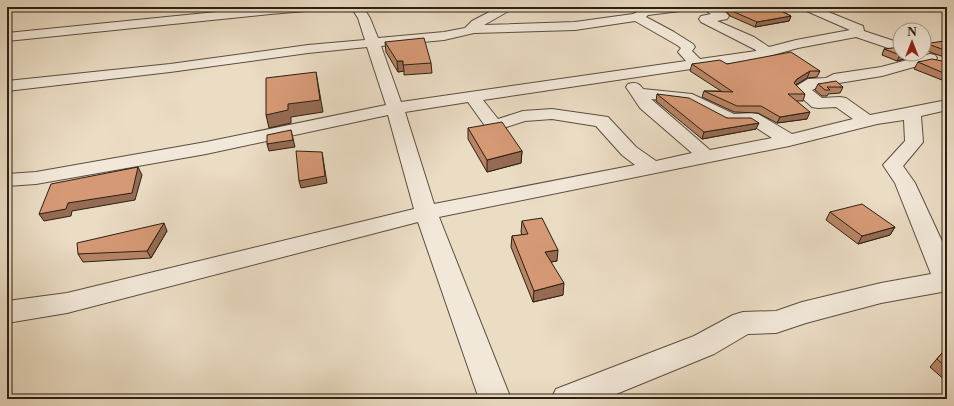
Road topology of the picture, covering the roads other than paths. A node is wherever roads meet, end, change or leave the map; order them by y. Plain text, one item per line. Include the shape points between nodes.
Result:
1 (318, 7) edge
2 (357, 7) edge
3 (508, 7) edge
4 (688, 7) edge
5 (706, 7) edge
6 (806, 7) edge
7 (637, 17) junction
8 (471, 29) junction
9 (857, 34) junction
10 (22, 36) junction
11 (7, 38) edge
12 (372, 42) junction
13 (892, 45) edge
14 (7, 51) edge
15 (763, 54) junction
16 (915, 62) edge
17 (697, 65) junction
18 (624, 76) junction
19 (7, 86) edge
20 (640, 93) junction
21 (472, 97) junction
22 (947, 105) edge
23 (395, 108) junction
24 (912, 114) junction
25 (867, 121) junction
26 (789, 140) junction
27 (706, 156) junction
28 (653, 168) junction
29 (7, 180) edge
30 (426, 214) junction
31 (947, 281) edge
32 (7, 312) edge
33 (495, 399) edge
34 (567, 399) edge

1 - 10 street
2 - 12 street via 364,18
3 - 8 street
4 - 7 street via 645,12
5 - 15 street via 723,16 705,19 763,48
6 - 9 street via 858,29
7 - 8 street via 575,26
7 - 17 street via 676,37 688,47 685,52
8 - 12 street via 444,36
9 - 13 street
9 - 15 street via 796,44
10 - 11 street
10 - 14 street via 17,44
12 - 19 street
12 - 23 street
15 - 17 street
16 - 25 street via 882,71 834,79 828,83 814,82 801,90 818,102 840,102
17 - 18 street
18 - 20 street
18 - 21 street
20 - 26 street via 692,99 731,119 752,118
20 - 27 street via 646,104
21 - 23 street
21 - 28 street via 494,126 523,116 552,114 602,121 629,151
22 - 24 street
23 - 29 street via 206,148 36,178
23 - 30 street
24 - 25 street
24 - 31 street via 914,142 894,165 905,183
25 - 26 street
26 - 27 street
27 - 28 street
28 - 30 street
30 - 32 street via 67,303
30 - 33 street
31 - 34 street via 881,293 776,322 743,323 704,345

